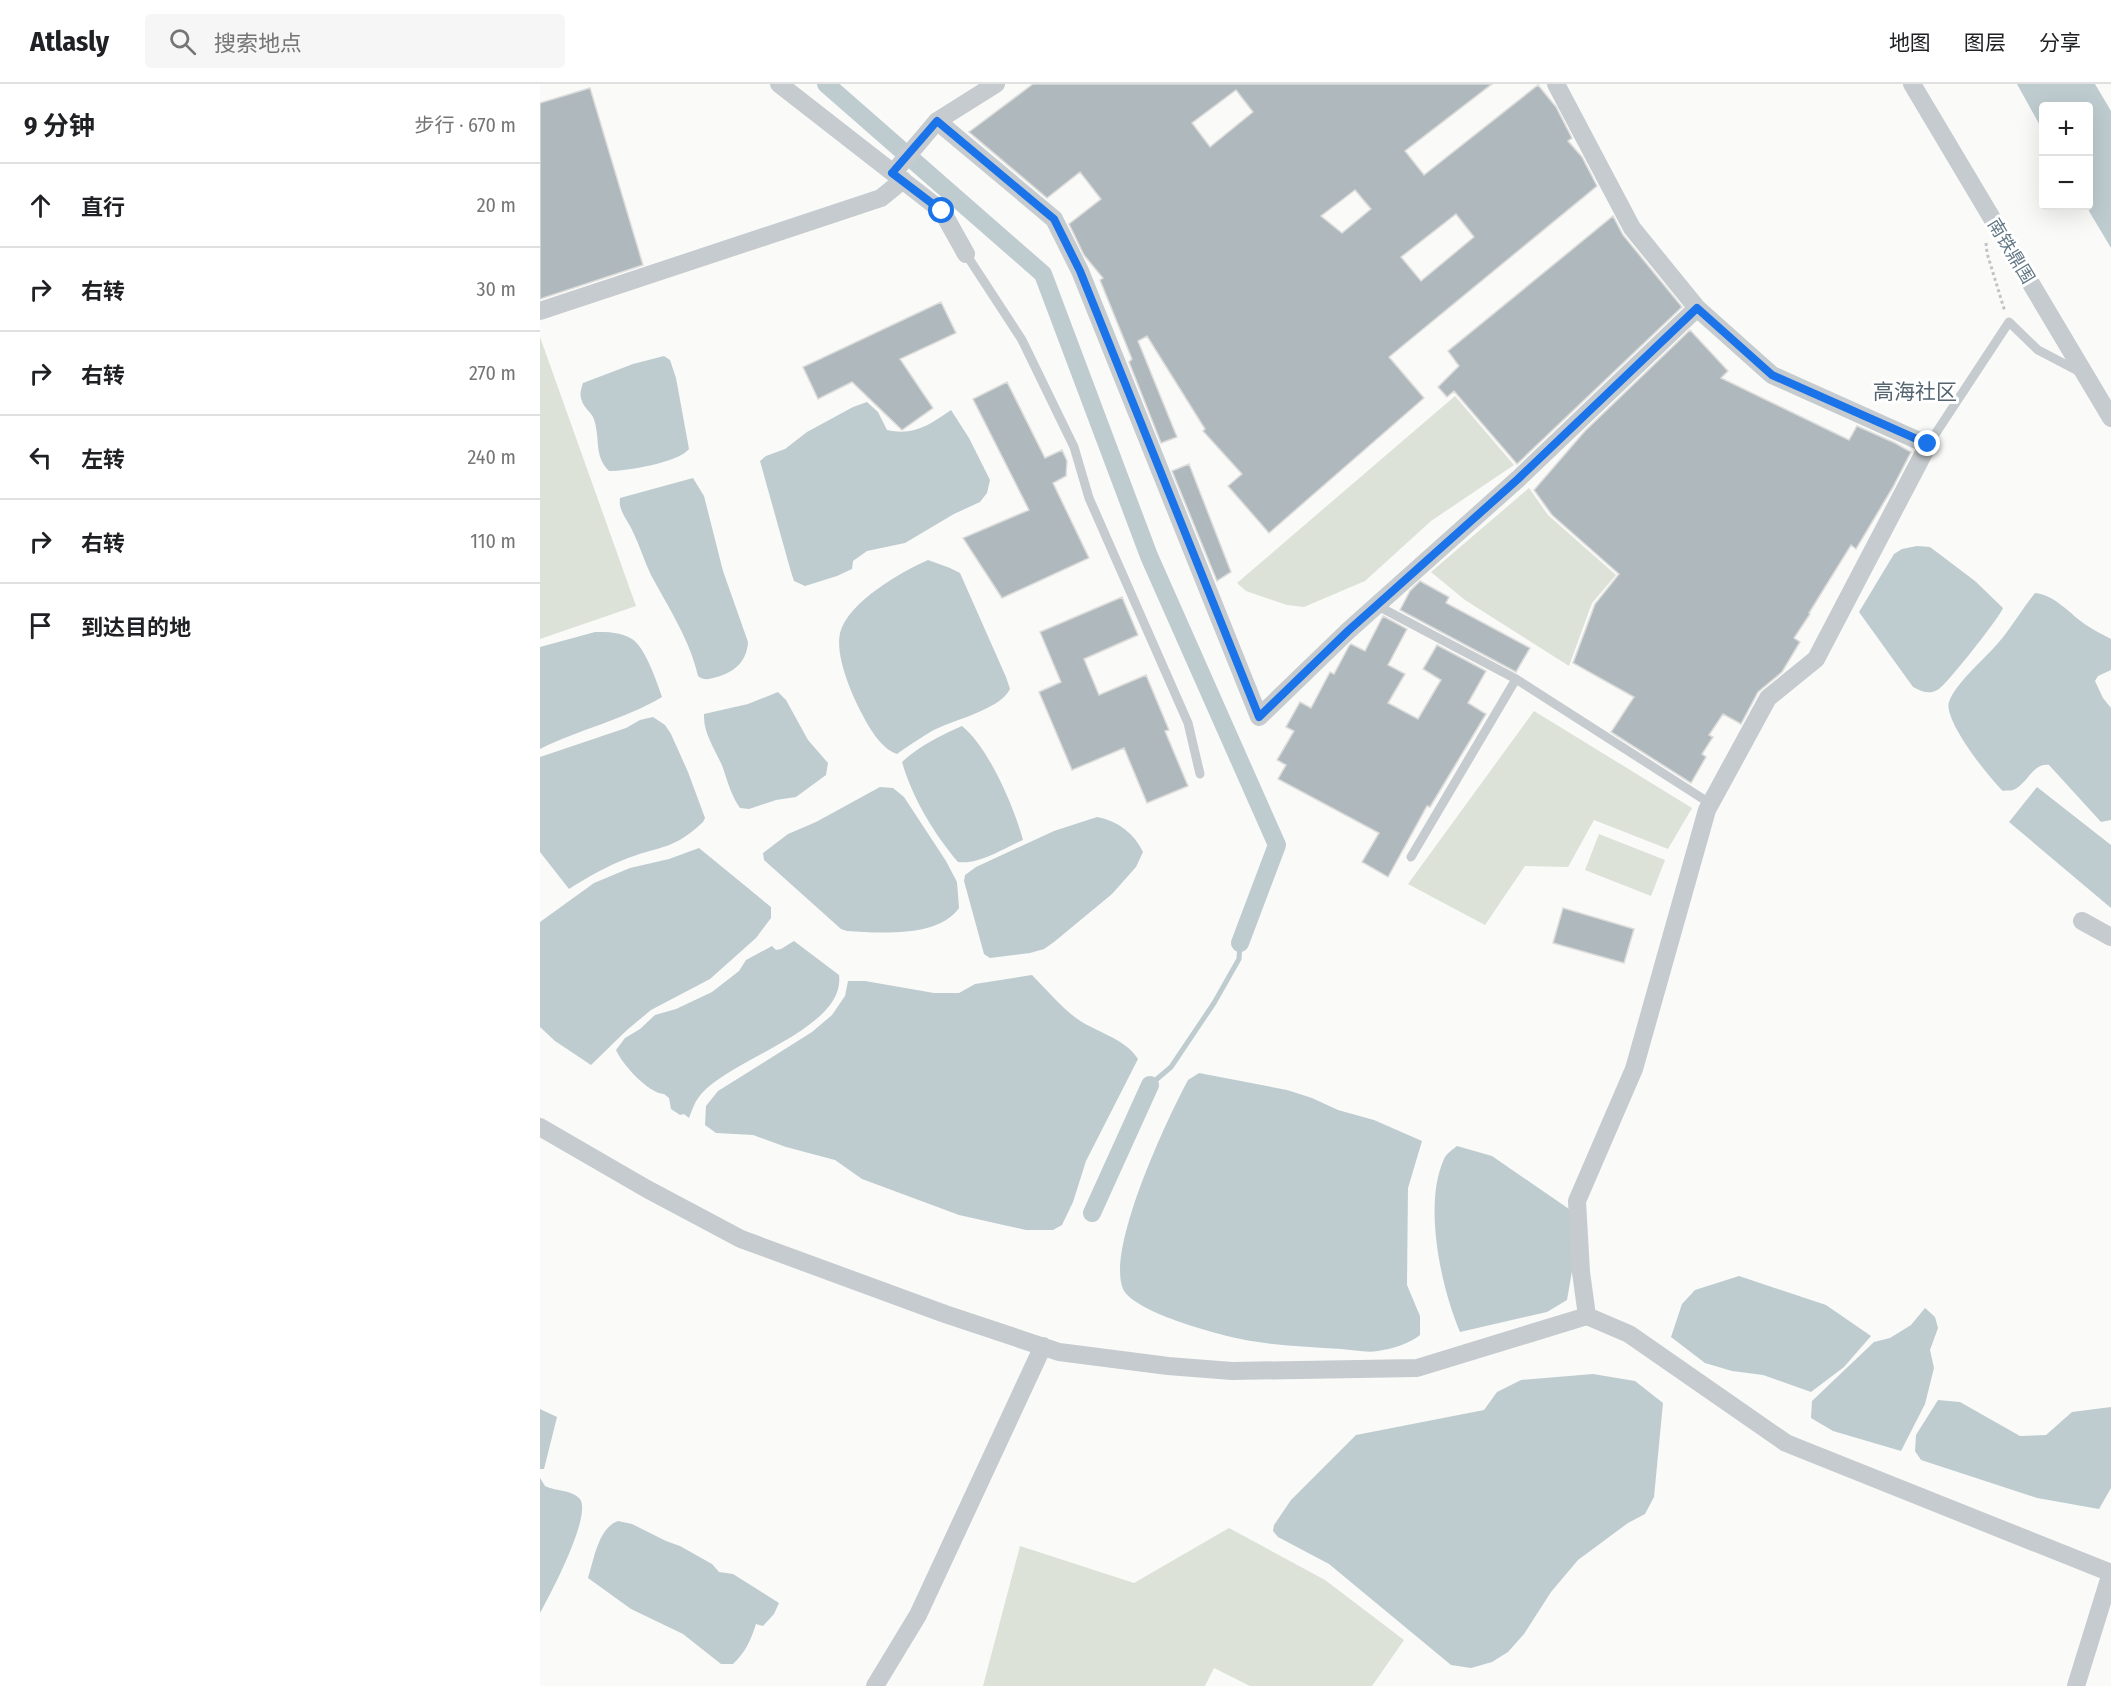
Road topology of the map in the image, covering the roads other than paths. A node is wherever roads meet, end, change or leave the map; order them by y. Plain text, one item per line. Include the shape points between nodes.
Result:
1 (779, 84) edge
2 (996, 84) edge
3 (1556, 84) edge
4 (1912, 84) edge
5 (937, 121) junction
6 (900, 171) junction
7 (966, 254) joint
8 (1697, 308) junction
9 (540, 311) edge
10 (2086, 376) junction
11 (2111, 418) edge
12 (1928, 444) junction
13 (1376, 605) junction
14 (1516, 679) junction
15 (1200, 774) dead end
16 (1711, 804) junction
17 (1411, 857) dead end
18 (2082, 921) dead end
19 (2111, 937) edge
20 (540, 1127) edge
21 (1587, 1316) junction
22 (1043, 1346) junction
23 (2111, 1573) edge
24 (875, 1686) edge
25 (2076, 1686) edge

1 - 6 street
2 - 5 street
3 - 8 street via 1632,228
4 - 10 street, 南铁鼎围
5 - 6 street
5 - 13 street via 1054,219 1080,271 1259,717
6 - 7 street via 942,211
6 - 9 street via 882,198
7 - 15 lane via 1022,340 1074,447 1089,498 1188,723
8 - 12 street via 1772,375
8 - 13 street via 1518,479
10 - 11 street, 南铁鼎围
10 - 12 lane via 2038,351 2008,322
12 - 16 street via 1816,659 1768,698
13 - 14 lane
14 - 16 lane
14 - 17 lane
16 - 21 street via 1634,1069 1577,1201
18 - 19 street
20 - 22 street via 741,1239
21 - 22 street via 1417,1368 1232,1371 1059,1352
21 - 23 street via 1629,1334 1786,1443
22 - 24 street via 918,1615
23 - 25 street

